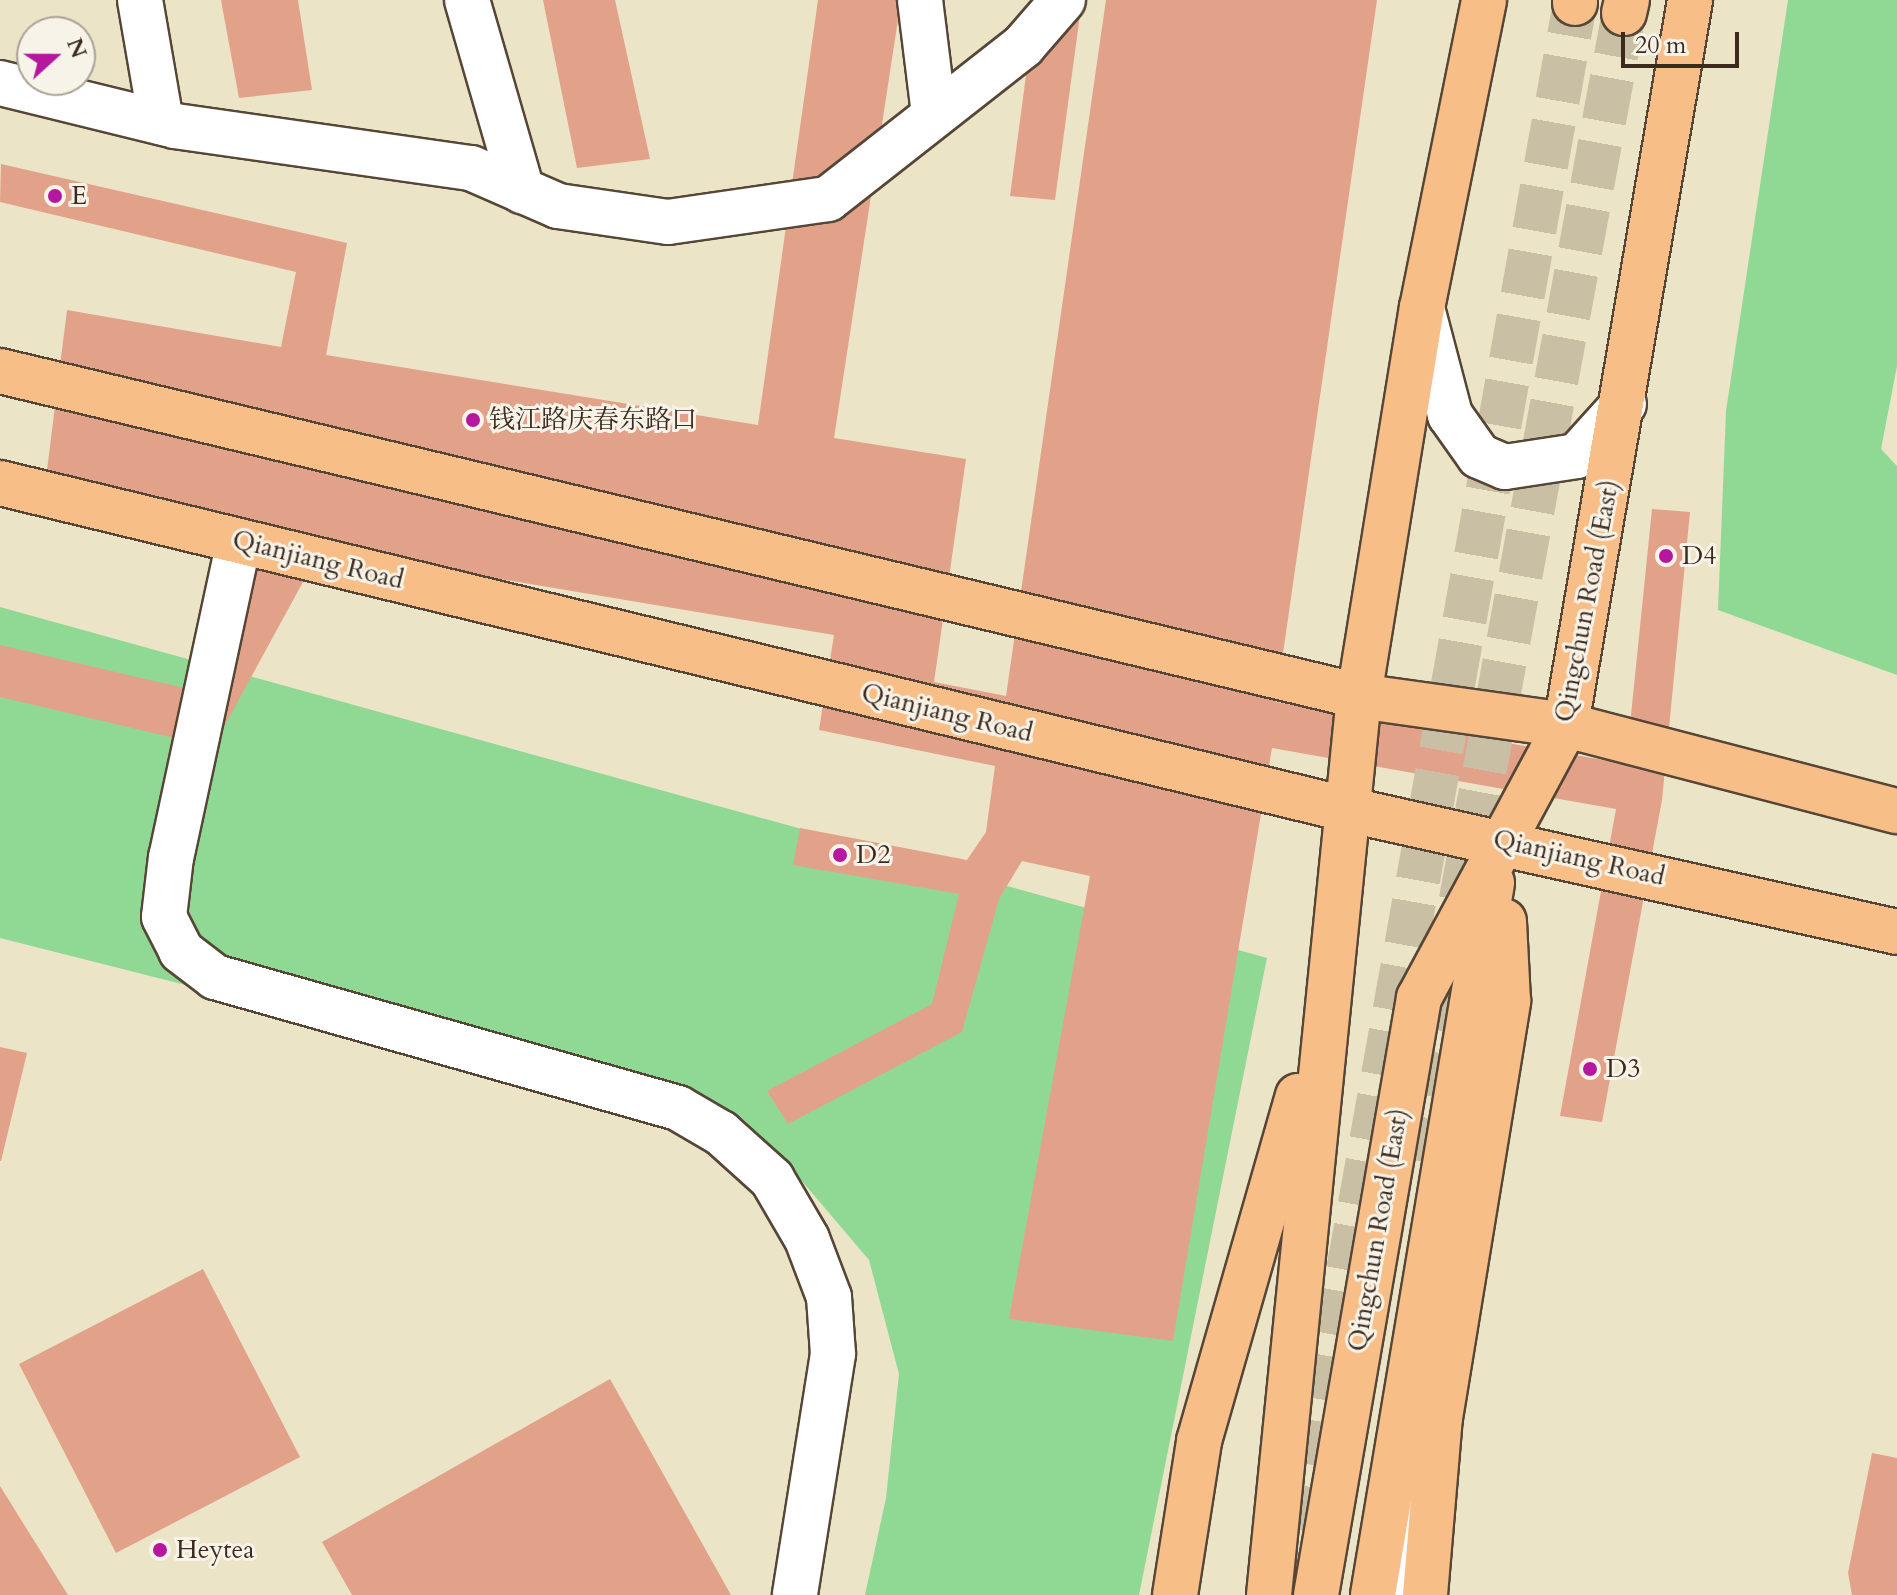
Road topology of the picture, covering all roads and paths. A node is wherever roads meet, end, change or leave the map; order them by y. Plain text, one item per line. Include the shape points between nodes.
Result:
1 (140, 0) edge
2 (467, 0) edge
3 (920, 0) edge
4 (1063, 0) edge
5 (1484, 0) edge
6 (1690, 0) edge
7 (0, 83) edge
8 (934, 114) junction
9 (161, 122) junction
10 (522, 191) junction
11 (1422, 308) junction
12 (0, 371) edge
13 (1624, 404) junction
14 (0, 483) edge
15 (239, 541) junction
16 (1359, 696) junction
17 (1566, 725) junction
18 (1350, 810) junction
19 (1897, 811) edge
20 (1499, 838) junction
21 (1897, 932) edge
22 (1329, 990) junction
23 (1440, 1418) junction
24 (795, 1595) edge
25 (1175, 1595) edge
26 (1269, 1595) edge
27 (1316, 1595) edge
28 (1373, 1595) edge
29 (1389, 1595) edge
30 (1425, 1595) edge

1 - 9 lane
2 - 10 lane
3 - 8 lane
4 - 8 lane via 1023,46
5 - 11 main road
6 - 13 main road, Qingchun Road (East)
7 - 9 lane
8 - 10 lane via 828,199 668,222 558,206
9 - 10 lane via 471,168
11 - 13 lane via 1450,415 1479,456 1505,467 1577,456
11 - 16 main road
12 - 16 main road
13 - 17 main road, Qingchun Road (East)
14 - 15 main road, Qianjiang Road
15 - 18 main road, Qianjiang Road
15 - 24 lane via 171,857 164,917 181,951 215,977 678,1108 721,1133 772,1179 807,1239 829,1297 833,1354
16 - 17 main road
16 - 18 main road
17 - 19 main road
17 - 20 main road, Qingchun Road (East)
18 - 20 main road, Qianjiang Road
18 - 22 main road
20 - 21 main road, Qianjiang Road
20 - 23 main road via 1508,1001
20 - 27 main road, Qingchun Road (East) via 1419,998
20 - 28 main road
22 - 25 main road via 1199,1441
22 - 26 main road
23 - 29 lane
23 - 30 main road

